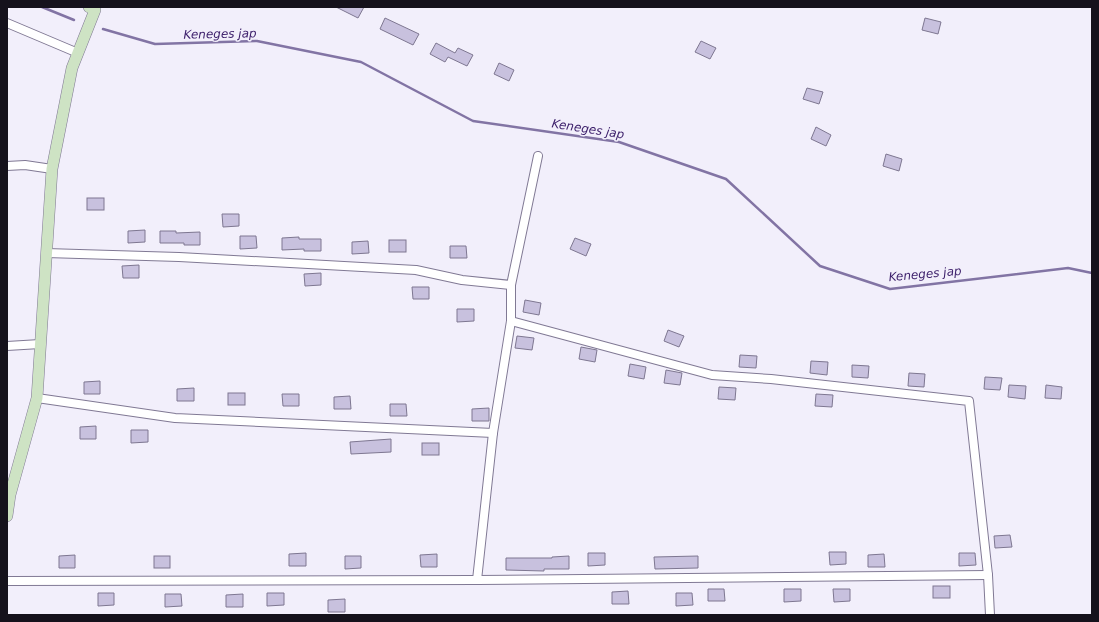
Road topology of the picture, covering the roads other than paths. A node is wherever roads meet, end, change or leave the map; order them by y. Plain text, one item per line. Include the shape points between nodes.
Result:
1 (93, 8) edge
2 (7, 24) edge
3 (78, 53) junction
4 (538, 156) dead end
5 (7, 166) edge
6 (52, 169) junction
7 (46, 253) junction
8 (511, 285) junction
9 (511, 321) junction
10 (40, 344) junction
11 (7, 346) edge
12 (37, 398) junction
13 (493, 433) junction
14 (9, 495) edge
15 (7, 516) edge
16 (988, 575) junction
17 (477, 580) junction
18 (7, 581) edge
19 (990, 615) edge

1 - 3 street
2 - 3 street
3 - 6 street via 72,68
4 - 8 street
5 - 6 street via 25,165
6 - 7 street
7 - 8 street via 179,257 416,270 462,280
7 - 10 street
8 - 9 street
9 - 13 street
9 - 16 street via 712,375 968,401
10 - 11 street
10 - 12 street
12 - 13 street via 175,418
12 - 14 street
13 - 17 street
14 - 15 street
16 - 17 street
16 - 19 street
17 - 18 street

